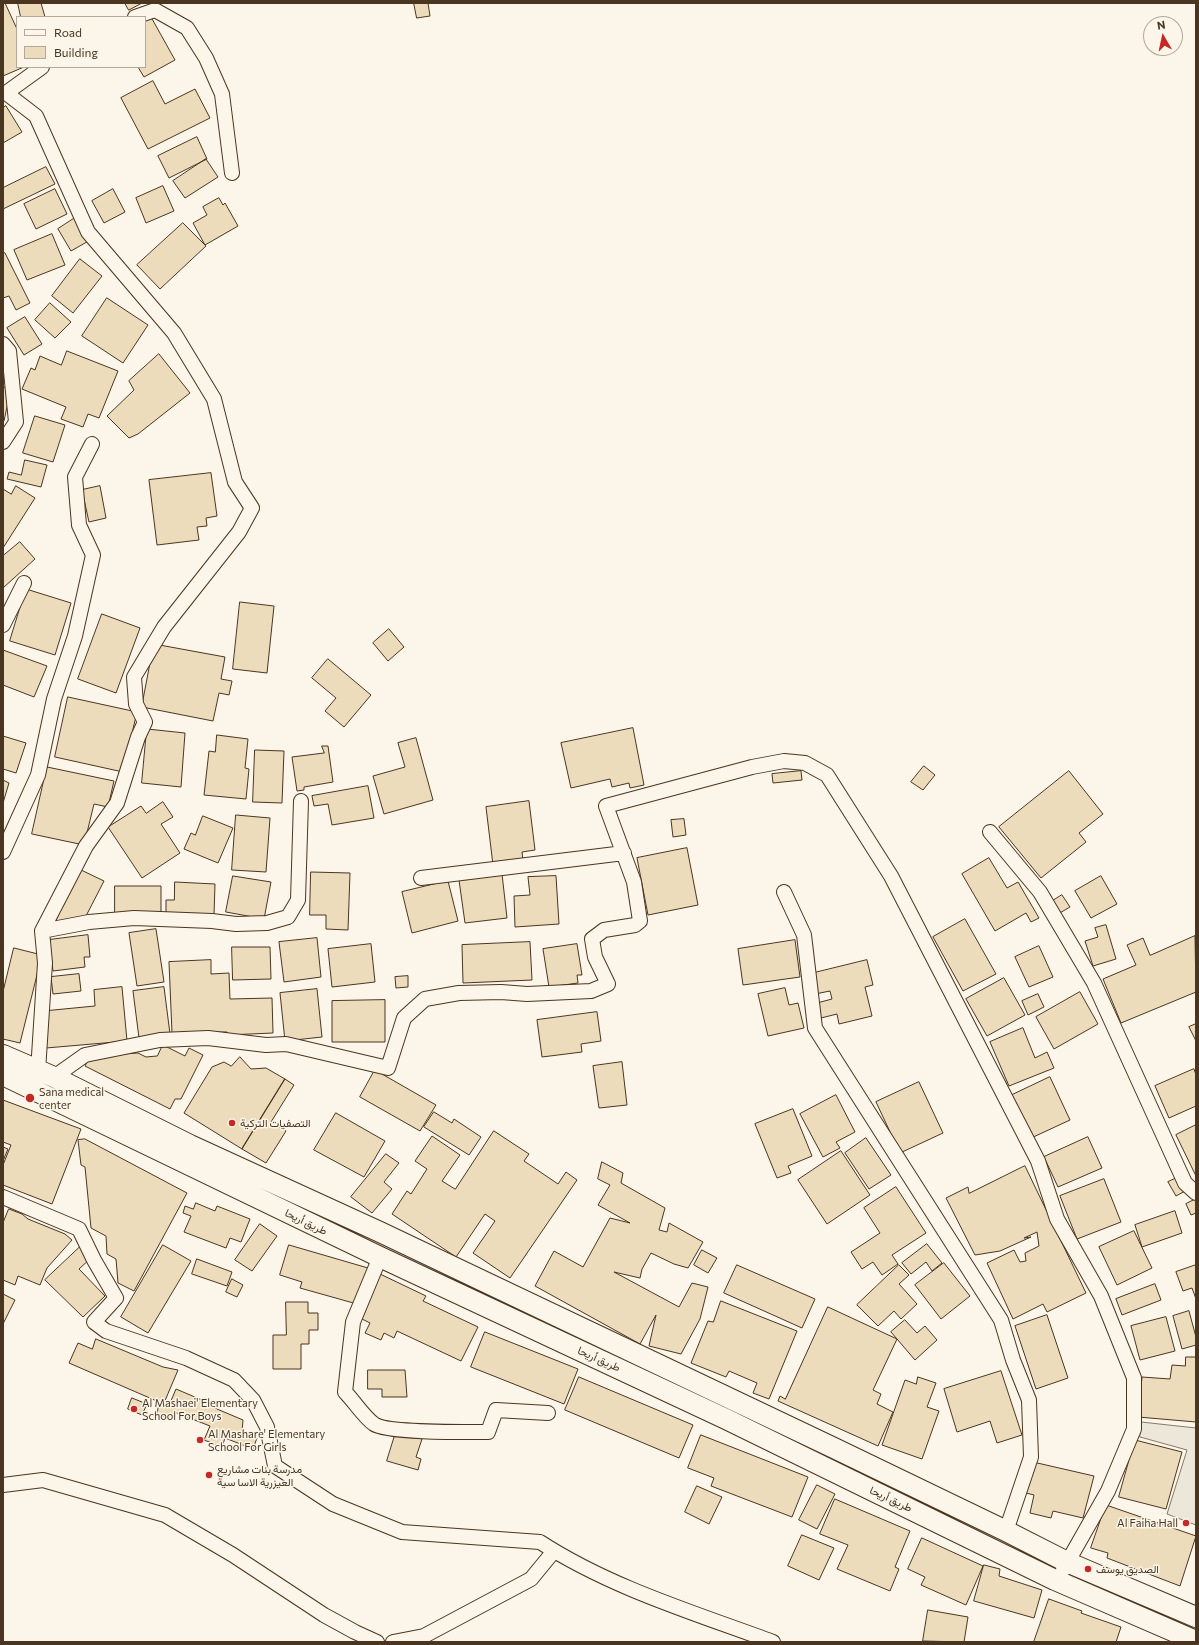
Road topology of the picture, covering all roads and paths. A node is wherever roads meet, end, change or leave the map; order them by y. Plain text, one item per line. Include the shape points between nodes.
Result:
1 (138, 16) edge
2 (40, 68) edge
3 (4, 92) edge
4 (232, 173) dead end
5 (3, 344) edge
6 (3, 442) edge
7 (92, 444) dead end
8 (24, 584) dead end
9 (3, 625) edge
10 (301, 801) dead end
11 (990, 832) dead end
12 (3, 852) edge
13 (624, 853) junction
14 (421, 878) dead end
15 (784, 892) dead end
16 (42, 931) junction
17 (3, 1055) edge
18 (46, 1074) junction
19 (3, 1075) edge
20 (1196, 1193) edge
21 (3, 1197) edge
22 (380, 1258) junction
23 (548, 1413) dead end
24 (3, 1485) edge
25 (1006, 1531) junction
26 (554, 1551) junction
27 (1067, 1562) junction
28 (1058, 1580) junction
29 (1196, 1617) edge
30 (1196, 1641) edge
31 (378, 1642) edge
32 (393, 1642) edge
33 (773, 1642) edge

1 - 4 street via 156,10 187,28 206,58 222,94
2 - 3 street
3 - 16 street via 36,116 88,232 174,333 214,399 235,482 252,508 239,532 164,626 134,677 136,704 145,722 117,803 86,846
5 - 6 street via 9,351 16,422
7 - 12 street via 75,476 79,525 93,555 74,636 54,699 38,775
8 - 9 street
10 - 16 street via 298,900 288,917 267,923 236,924 134,918 89,922
11 - 20 street via 1040,892 1094,983 1185,1183
13 - 14 street
13 - 18 street via 634,882 640,921 635,925 604,930 592,939 595,957 608,984 590,991 527,994 459,993 425,999 404,1018 388,1068 286,1044 266,1045 208,1038 160,1040 85,1055
13 - 27 street via 606,806 752,767 784,761 805,763 827,775 891,876 1038,1161 1057,1219 1101,1296 1134,1378 1134,1429 1108,1491
15 - 25 street via 804,935 814,1028 1001,1320 1029,1400 1031,1457
16 - 18 street via 46,963
17 - 18 main road, طريق أريحا
18 - 25 main road, طريق أريحا via 190,1145 388,1236
19 - 22 main road, طريق أريحا
21 - 26 street via 79,1229 116,1298 94,1322 106,1331 186,1358 234,1380 253,1400 267,1427 275,1466 333,1504 402,1532 540,1542
22 - 23 street via 353,1322 345,1392 374,1425 448,1432 488,1432 496,1410
22 - 28 main road, طريق أريحا via 719,1416
24 - 31 street via 44,1480 165,1514 324,1615
25 - 27 main road, طريق أريحا
26 - 32 street via 531,1579 424,1636
26 - 33 street via 628,1588
27 - 28 street
27 - 29 main road, طريق أريحا
28 - 30 main road, طريق أريحا

